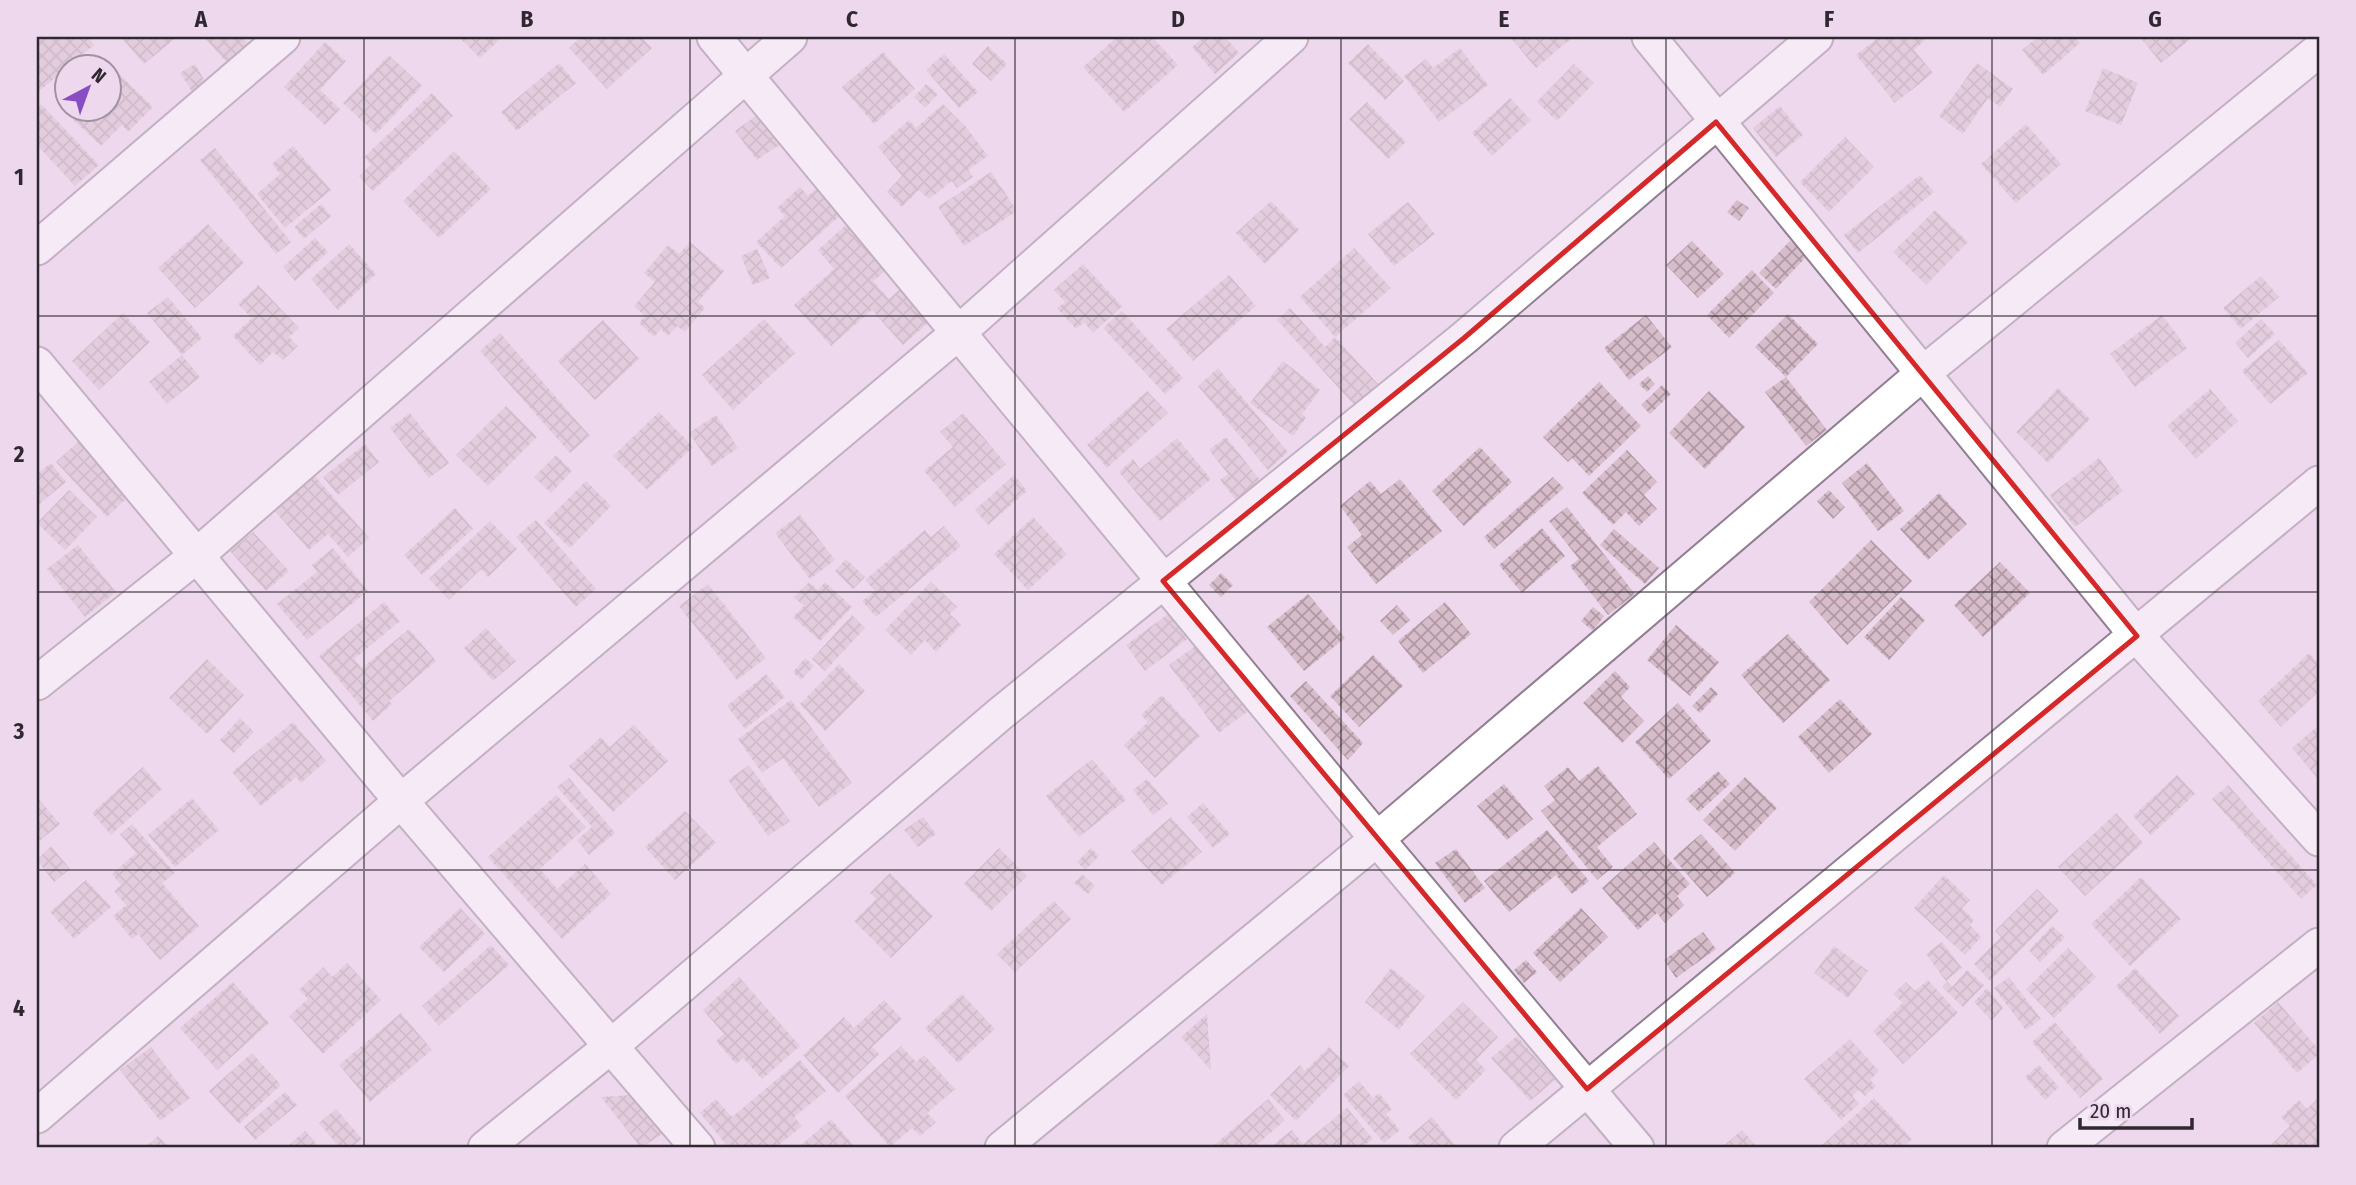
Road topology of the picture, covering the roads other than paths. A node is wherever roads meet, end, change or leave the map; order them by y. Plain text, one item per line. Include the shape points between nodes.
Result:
1 (283, 37) edge
2 (714, 37) edge
3 (790, 37) edge
4 (1291, 37) edge
5 (1649, 37) edge
6 (1816, 37) edge
7 (2319, 50) edge
8 (746, 75) junction
9 (1716, 122) junction
10 (37, 248) edge
11 (958, 333) junction
12 (37, 364) edge
13 (1922, 374) junction
14 (2319, 483) edge
15 (195, 557) junction
16 (1163, 581) junction
17 (2137, 636) junction
18 (37, 683) edge
19 (401, 801) junction
20 (1377, 839) junction
21 (2319, 839) edge
22 (2319, 945) edge
23 (610, 1047) junction
24 (1587, 1089) junction
25 (37, 1116) edge
26 (485, 1148) edge
27 (698, 1148) edge
28 (1002, 1148) edge
29 (1516, 1148) edge
30 (1637, 1148) edge
31 (2064, 1148) edge

1 - 10 street
2 - 8 street
3 - 8 street
4 - 11 street
5 - 9 street
6 - 9 street
7 - 13 street
8 - 11 street
8 - 15 street
9 - 13 street
9 - 16 street via 1464,338
11 - 16 street
11 - 19 street
12 - 15 street
13 - 17 street
13 - 20 street
14 - 17 street
15 - 18 street
15 - 19 street
16 - 20 street
16 - 23 street
17 - 21 street
17 - 24 street
19 - 23 street
19 - 25 street
20 - 24 street
20 - 28 street
22 - 31 street
23 - 26 street
23 - 27 street
24 - 29 street
24 - 30 street

